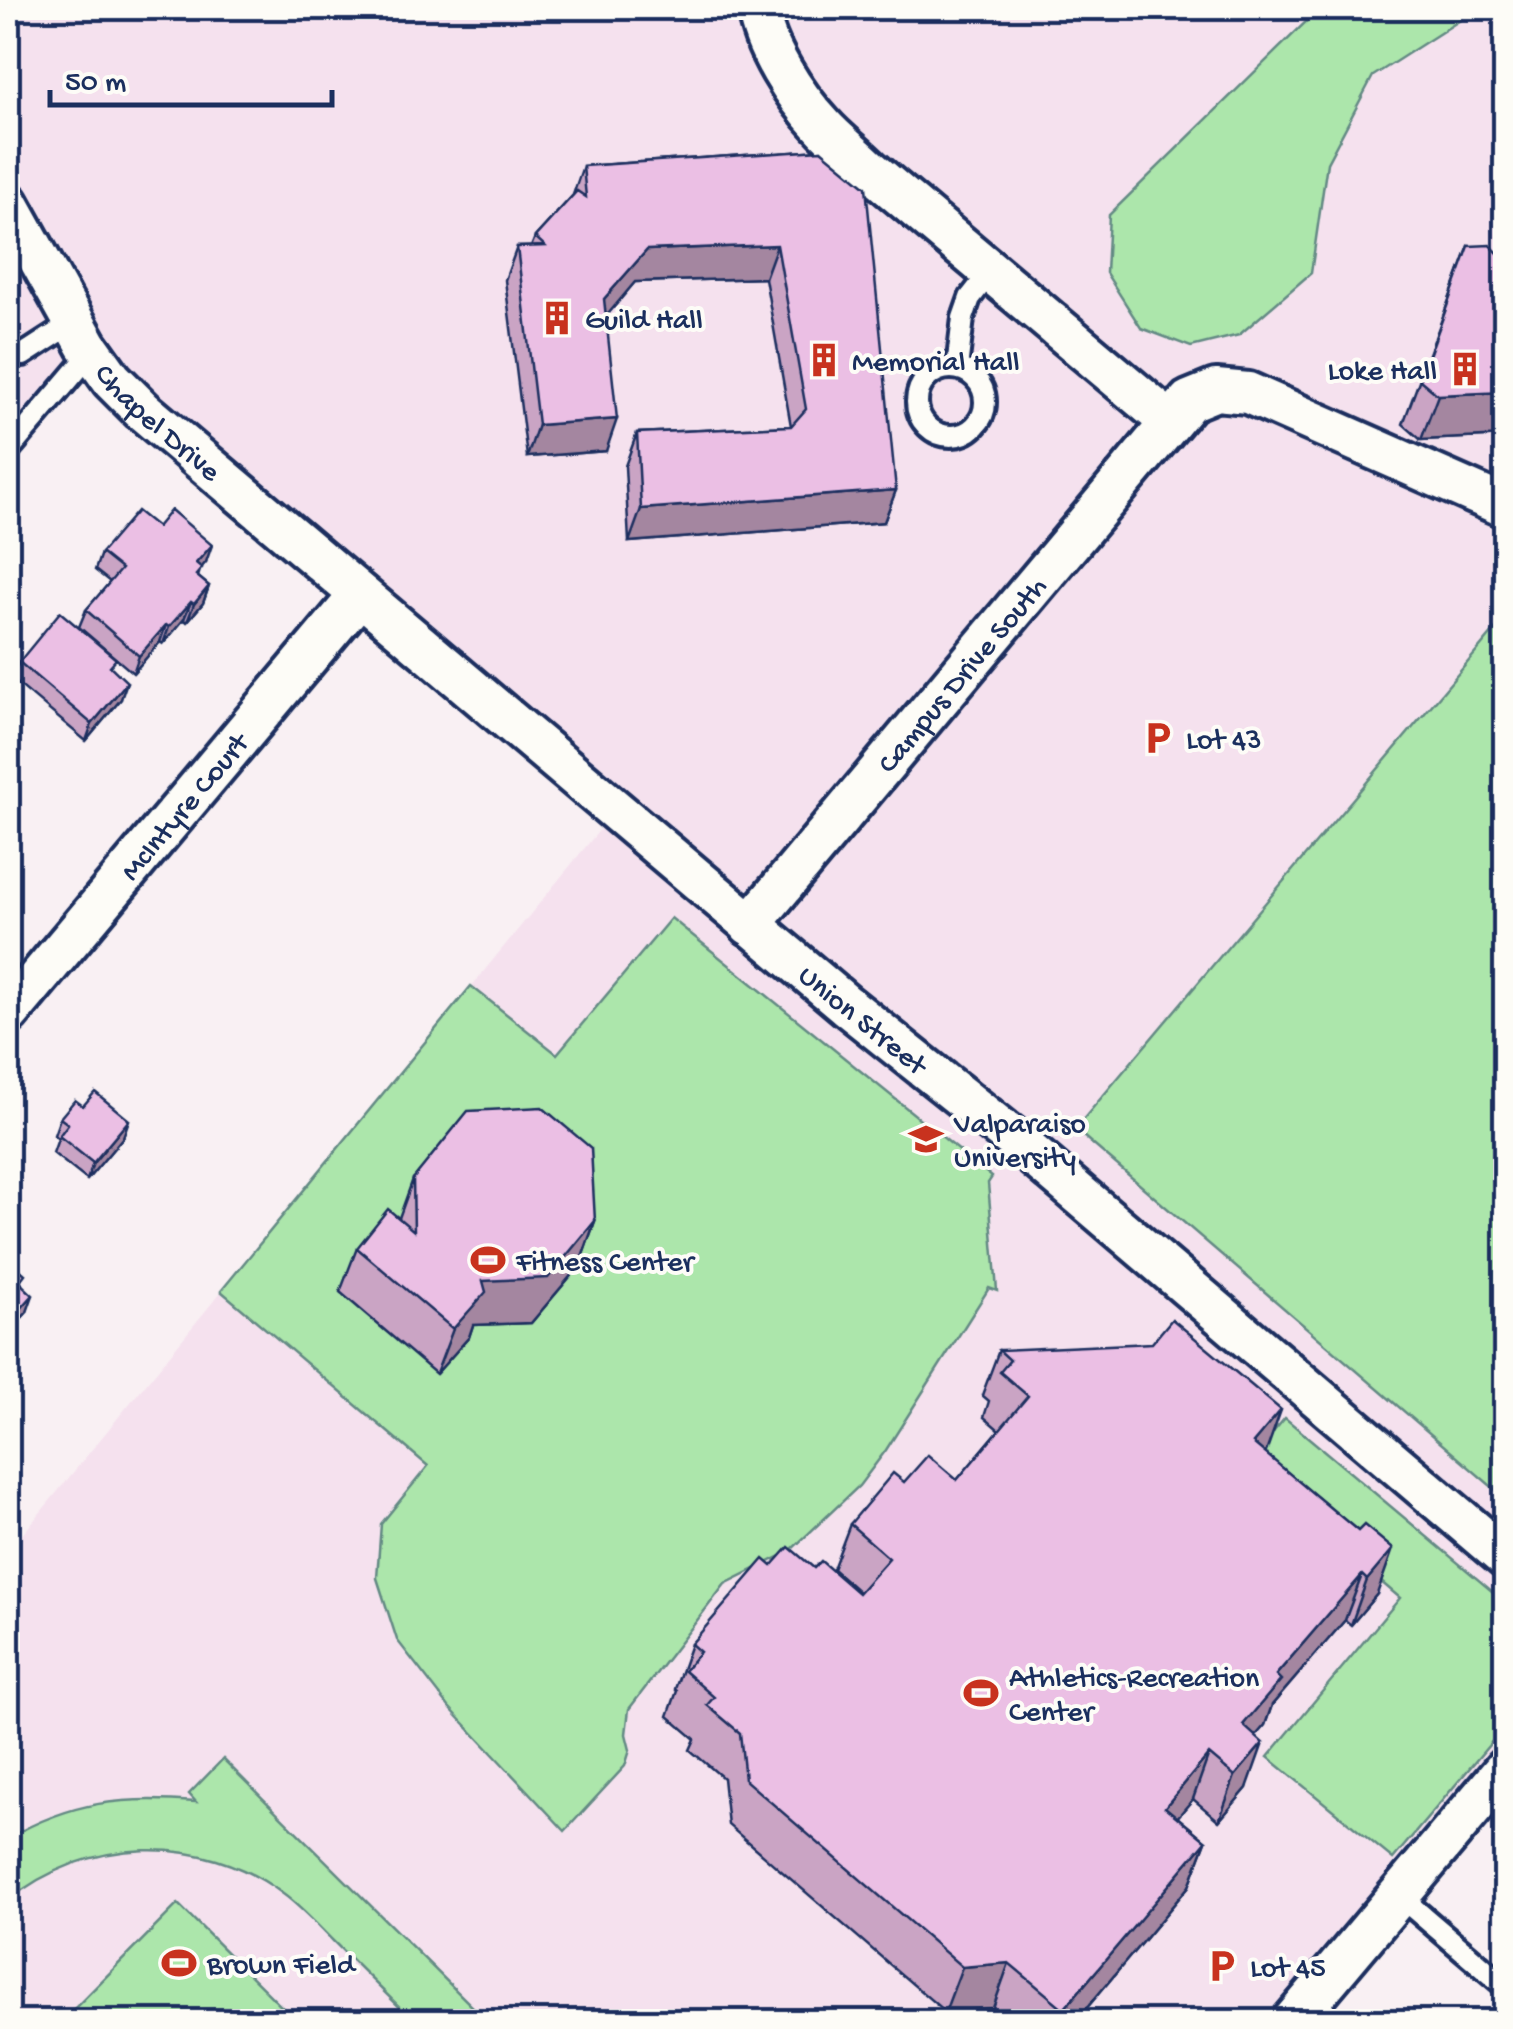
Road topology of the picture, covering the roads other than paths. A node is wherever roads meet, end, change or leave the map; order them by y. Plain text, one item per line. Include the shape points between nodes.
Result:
1 (758, 8) edge
2 (8, 204) edge
3 (991, 271) junction
4 (83, 337) junction
5 (23, 355) dead end
6 (957, 368) dead end
7 (1170, 422) junction
8 (8, 451) edge
9 (1506, 507) edge
10 (360, 595) junction
11 (750, 925) junction
12 (8, 1014) edge
13 (1506, 1558) edge
14 (1506, 1768) edge
15 (1398, 1895) junction
16 (1506, 1987) edge
17 (1292, 2022) edge

1 - 3 street via 785,76 822,125
2 - 4 street, Chapel Drive
3 - 6 lane via 962,318
3 - 7 street
4 - 5 lane
4 - 8 lane
4 - 10 street, Chapel Drive via 142,410
7 - 9 street, Campus Drive South via 1189,401 1216,390 1248,393
7 - 11 street, Campus Drive South
10 - 11 street, Union Street
10 - 12 street, McIntyre Court
11 - 13 street, Union Street via 1019,1143
14 - 15 street
15 - 16 lane
15 - 17 street

